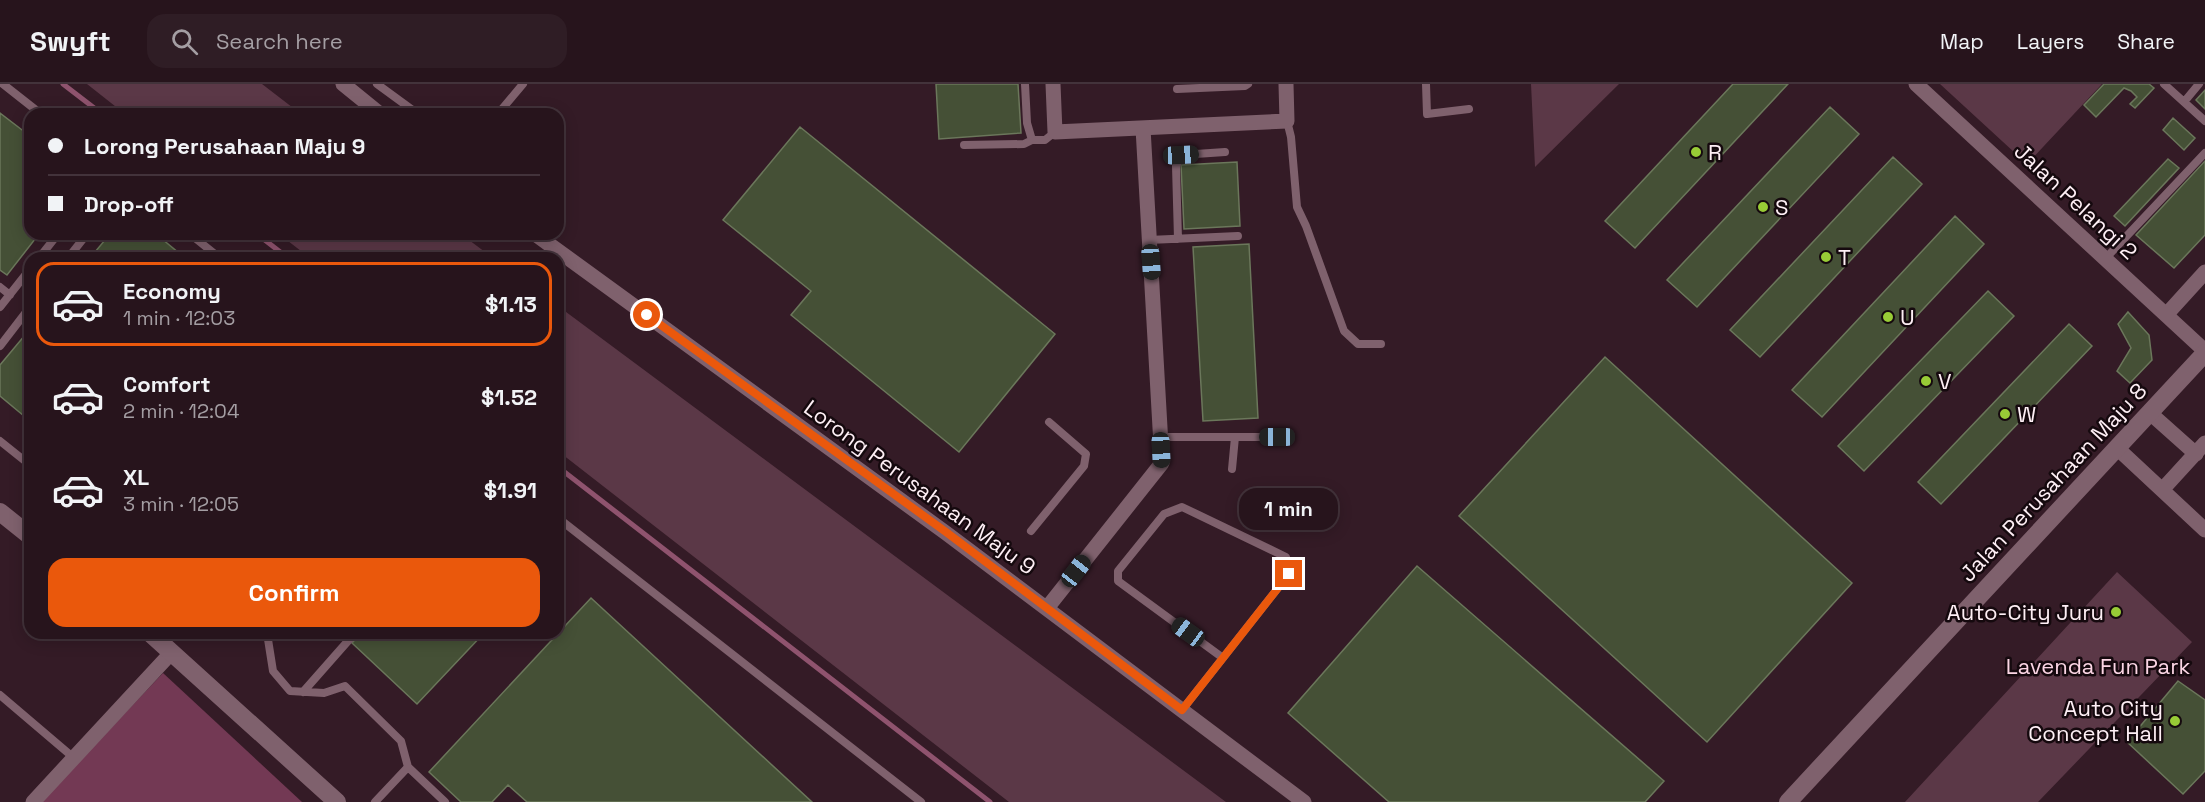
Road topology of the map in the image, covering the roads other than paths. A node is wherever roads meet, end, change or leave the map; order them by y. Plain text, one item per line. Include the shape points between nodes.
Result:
1 (3, 84) edge
2 (342, 84) edge
3 (377, 84) edge
4 (523, 84) edge
5 (1025, 84) edge
6 (1053, 84) edge
7 (1248, 84) edge
8 (1286, 84) edge
9 (1426, 84) edge
10 (1916, 84) edge
11 (2164, 84) edge
12 (2199, 84) edge
13 (1177, 89) dead end
14 (2184, 102) junction
15 (33, 108) edge
16 (372, 108) edge
17 (410, 108) edge
18 (503, 108) edge
19 (1469, 109) dead end
20 (1287, 121) junction
21 (2205, 121) edge
22 (1143, 128) junction
23 (1054, 132) junction
24 (1032, 140) junction
25 (964, 146) dead end
26 (1225, 152) dead end
27 (2205, 153) edge
28 (1238, 236) dead end
29 (1178, 239) junction
30 (53, 240) edge
31 (82, 240) edge
32 (197, 240) edge
33 (543, 240) edge
34 (1149, 240) junction
35 (44, 252) edge
36 (73, 252) edge
37 (212, 252) edge
38 (560, 252) edge
39 (564, 255) edge
40 (2105, 259) junction
41 (2205, 272) edge
42 (24, 277) edge
43 (0, 287) edge
44 (10, 295) junction
45 (0, 307) edge
46 (24, 315) edge
47 (2166, 315) junction
48 (1381, 344) dead end
49 (0, 346) edge
50 (2205, 352) edge
51 (2150, 413) junction
52 (1049, 422) dead end
53 (1161, 437) junction
54 (1235, 437) junction
55 (1277, 437) dead end
56 (0, 441) edge
57 (2117, 448) junction
58 (2200, 449) edge
59 (24, 460) edge
60 (1232, 469) dead end
61 (2162, 490) junction
62 (0, 512) edge
63 (564, 523) edge
64 (2205, 530) edge
65 (24, 531) edge
66 (1031, 531) dead end
67 (1047, 608) junction
68 (157, 639) edge
69 (268, 639) edge
70 (350, 639) edge
71 (172, 652) junction
72 (1223, 658) junction
73 (303, 692) junction
74 (0, 695) edge
75 (1182, 710) junction
76 (74, 758) junction
77 (408, 767) junction
78 (33, 802) edge
79 (337, 802) edge
80 (375, 802) edge
81 (445, 802) edge
82 (921, 802) edge
83 (1304, 802) edge
84 (1788, 802) edge

1 - 15 lane
2 - 16 street
3 - 17 lane
4 - 18 lane
5 - 24 lane
6 - 23 street
7 - 13 lane
8 - 20 street
9 - 19 lane via 1427,114
10 - 40 street, Jalan Pelangi 2
11 - 14 lane
12 - 14 lane
14 - 21 lane
20 - 22 street
20 - 48 lane via 1297,207 1344,331 1358,344
22 - 23 street
22 - 34 street
23 - 24 lane via 1045,140
24 - 25 lane via 1024,144
26 - 29 lane via 1181,155 1176,166
27 - 40 lane
28 - 29 lane
29 - 34 lane
30 - 35 lane
31 - 36 lane
32 - 37 lane
33 - 38 street, Lorong Perusahaan Maju 9
34 - 53 street
39 - 67 street, Lorong Perusahaan Maju 9
40 - 47 street, Jalan Pelangi 2
41 - 47 street
42 - 44 lane
43 - 44 lane
44 - 45 lane
46 - 49 lane
47 - 50 street, Jalan Pelangi 2
50 - 51 street, Jalan Perusahaan Maju 8
51 - 57 street, Jalan Perusahaan Maju 8
51 - 58 street
52 - 66 lane via 1086,454 1084,466
53 - 54 lane
53 - 67 street via 1162,463
54 - 55 lane
54 - 60 lane
56 - 59 lane
57 - 61 street
57 - 84 street, Jalan Perusahaan Maju 8
58 - 61 street
61 - 64 street
62 - 65 street
63 - 82 lane
67 - 75 street, Lorong Perusahaan Maju 9
68 - 71 street
69 - 73 lane via 273,671 290,691
70 - 73 lane
71 - 76 street
71 - 79 street
72 - 72 lane via 1289,574 1286,557 1182,507 1164,514 1118,571 1118,581
72 - 75 lane
73 - 77 lane via 324,693 345,686 401,741
74 - 76 lane
75 - 83 street, Lorong Perusahaan Maju 9
76 - 78 street
77 - 80 lane
77 - 81 lane

